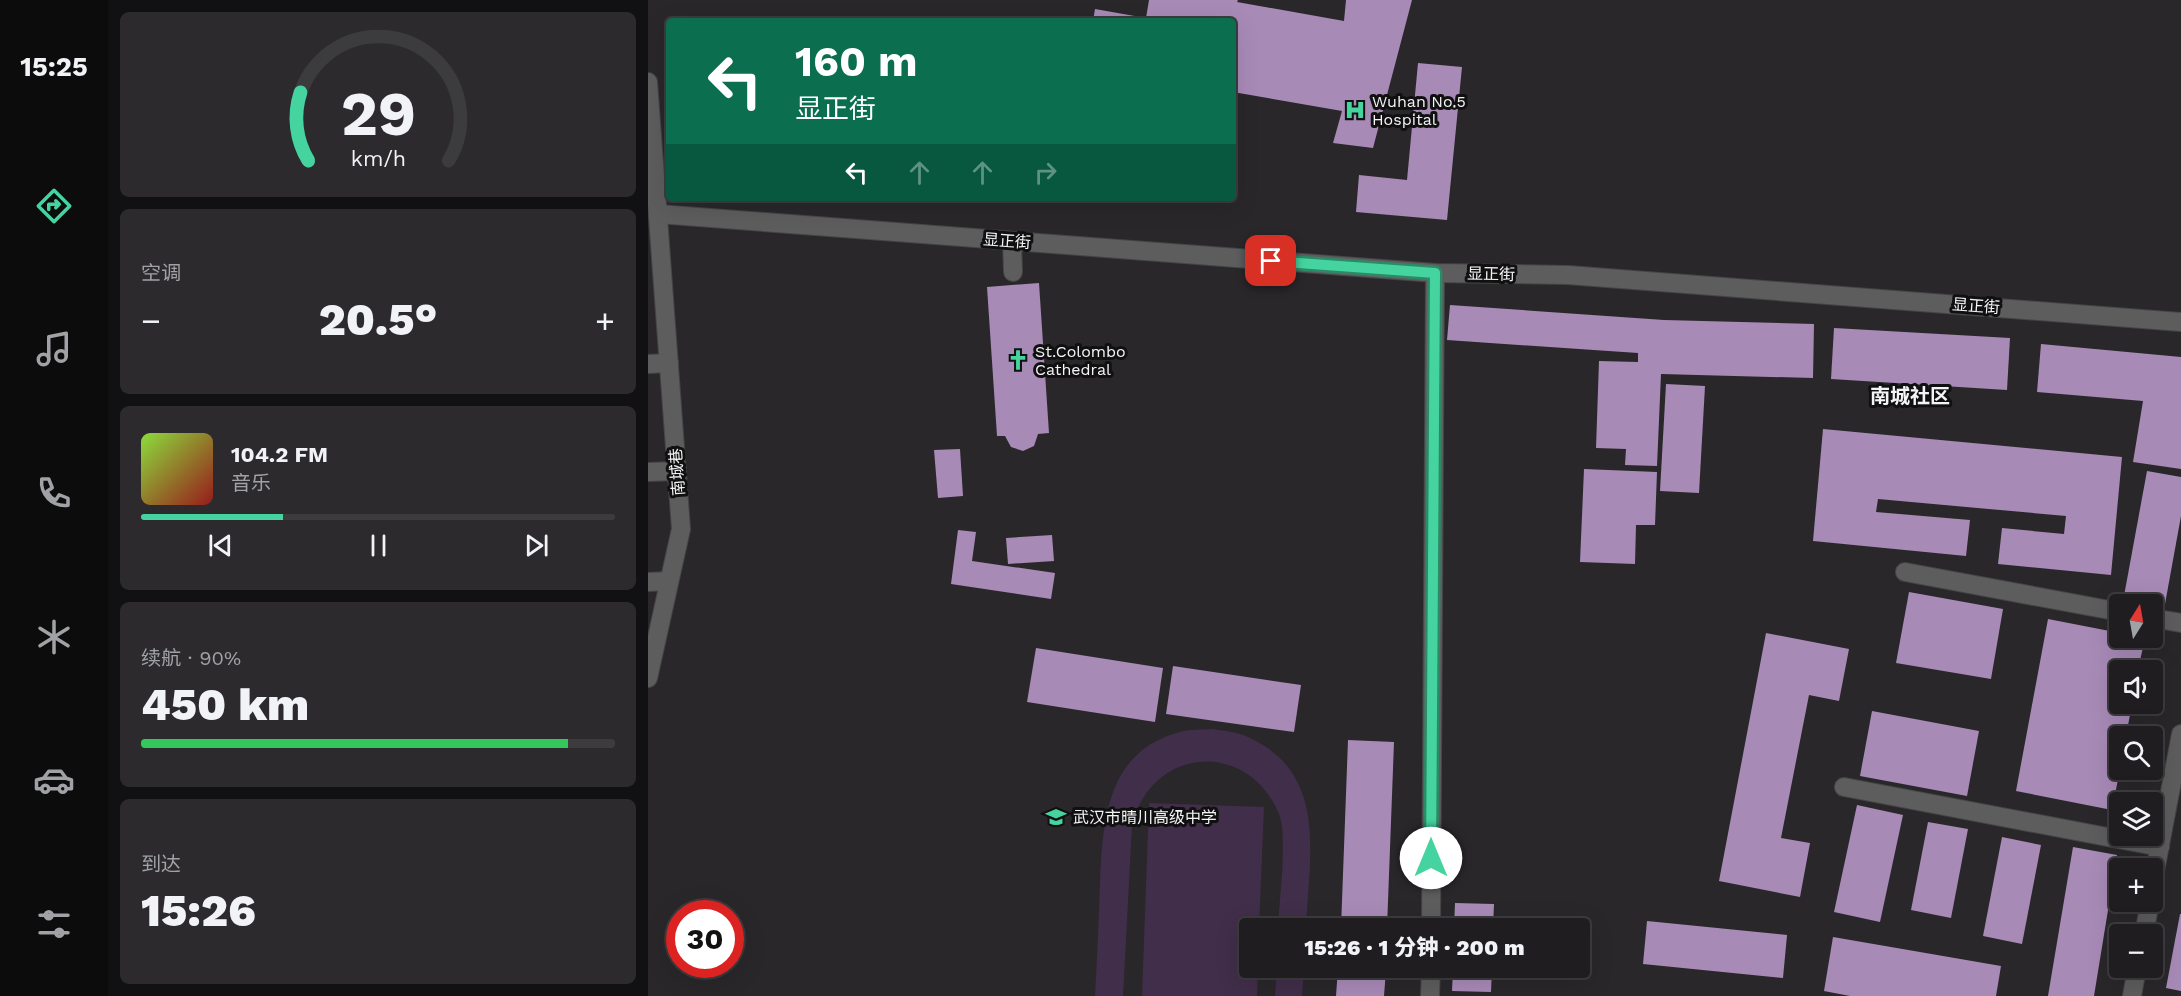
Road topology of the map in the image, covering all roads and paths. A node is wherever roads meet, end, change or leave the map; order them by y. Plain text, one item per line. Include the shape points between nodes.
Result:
1 (648, 82) edge
2 (658, 214) junction
3 (1012, 241) junction
4 (655, 263) edge
5 (1013, 272) dead end
6 (1435, 273) junction
7 (2181, 322) edge
8 (669, 363) junction
9 (648, 364) edge
10 (677, 471) junction
11 (648, 472) edge
12 (1905, 572) dead end
13 (669, 581) junction
14 (648, 582) edge
15 (2109, 610) edge
16 (2163, 620) edge
17 (2181, 623) edge
18 (648, 678) edge
19 (2181, 734) edge
20 (1844, 787) dead end
21 (2160, 847) junction
22 (2158, 858) edge
23 (1431, 918) edge
24 (1431, 978) edge
25 (2135, 978) edge
26 (1430, 996) edge
27 (2132, 996) edge

1 - 2 street, 南城巷
2 - 3 street, 显正街
2 - 4 street, 南城巷
3 - 5 street
3 - 6 street, 显正街
4 - 8 street, 南城巷
6 - 7 street, 显正街 via 1568,275
6 - 23 street
8 - 9 street
8 - 10 street, 南城巷
10 - 11 street
10 - 13 street, 南城巷 via 681,529
12 - 15 street
13 - 14 street
13 - 18 street, 南城巷
16 - 17 street
19 - 21 street
20 - 21 street
21 - 22 street
24 - 26 street
25 - 27 street

